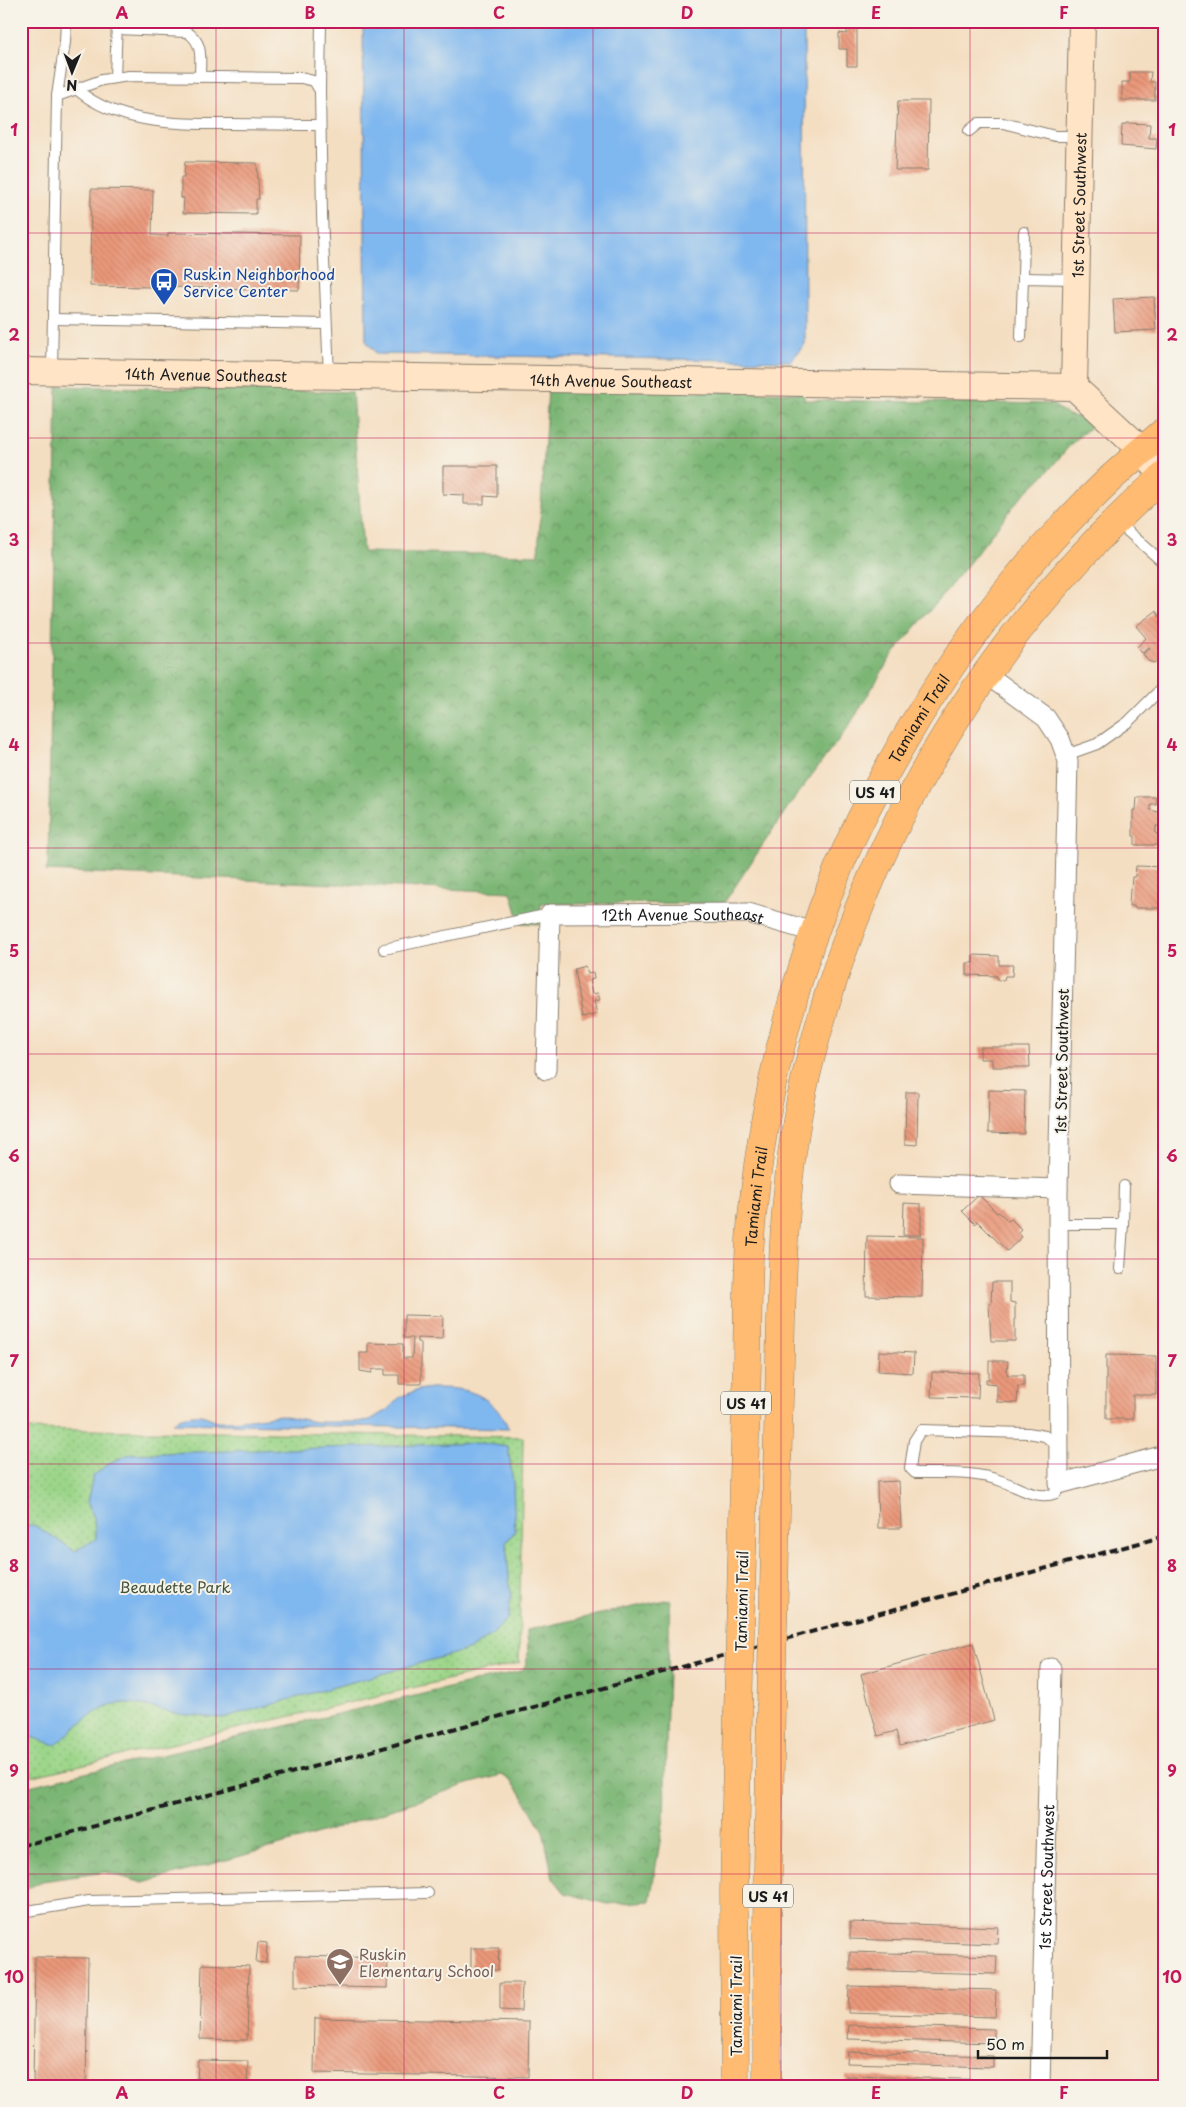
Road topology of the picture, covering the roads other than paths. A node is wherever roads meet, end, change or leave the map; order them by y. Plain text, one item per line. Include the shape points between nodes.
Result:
1 (66, 21) edge
2 (321, 21) edge
3 (1082, 21) edge
4 (117, 25) edge
5 (200, 77) junction
6 (115, 78) junction
7 (76, 89) junction
8 (320, 91) junction
9 (57, 96) junction
10 (320, 125) junction
11 (969, 131) dead end
12 (1080, 136) junction
13 (1024, 232) dead end
14 (1023, 278) junction
15 (1076, 279) junction
16 (52, 319) junction
17 (326, 324) junction
18 (1021, 337) dead end
19 (21, 371) edge
20 (52, 371) junction
21 (328, 376) junction
22 (1074, 387) junction
23 (1165, 431) edge
24 (1142, 450) junction
25 (1164, 475) edge
26 (1116, 521) junction
27 (1165, 564) edge
28 (986, 674) junction
29 (1165, 685) edge
30 (1066, 755) junction
31 (550, 914) junction
32 (814, 932) junction
33 (384, 948) dead end
34 (546, 1070) dead end
35 (899, 1184) dead end
36 (1124, 1186) dead end
37 (1058, 1189) junction
38 (1058, 1224) junction
39 (1122, 1224) junction
40 (1120, 1269) dead end
41 (1059, 1447) junction
42 (1165, 1455) edge
43 (1059, 1484) junction
44 (1051, 1668) dead end
45 (428, 1893) dead end
46 (21, 1912) edge
47 (735, 2086) edge
48 (767, 2086) edge
49 (1040, 2086) edge

1 - 9 lane
2 - 8 lane
3 - 12 street, 1st Street Southwest
4 - 5 lane via 187,32 196,38 198,44
4 - 6 lane
5 - 6 lane
5 - 8 lane via 301,78 314,81
6 - 7 lane
7 - 9 lane
7 - 10 lane via 90,101 109,110 166,124
8 - 10 lane
9 - 16 lane
10 - 17 lane
11 - 12 lane via 979,124 1003,123 1055,136
12 - 15 street, 1st Street Southwest
13 - 14 lane
14 - 15 lane
14 - 18 lane
15 - 22 street, 1st Street Southwest
16 - 17 lane
16 - 20 lane
17 - 21 lane
19 - 20 street, 14th Avenue Southeast
20 - 21 street, 14th Avenue Southeast
21 - 22 street, 14th Avenue Southeast
22 - 24 street
23 - 24 main road, Tamiami Trail / US 41
24 - 25 street
24 - 32 main road, Tamiami Trail / US 41 via 1037,555 993,608 950,668 908,733 872,798 839,866
25 - 26 main road, Tamiami Trail / US 41
26 - 27 lane
26 - 28 main road, Tamiami Trail / US 41 via 1065,572
28 - 30 street, 1st Street Southwest via 1046,718
28 - 48 main road, Tamiami Trail / US 41, bridge via 958,712 930,760 871,878 845,941 806,1074 795,1132 782,1279 771,1706
29 - 30 lane via 1128,722 1096,744
30 - 37 street, 1st Street Southwest
31 - 32 street, 12th Avenue Southeast via 748,913
31 - 33 lane
31 - 34 street
32 - 47 main road, Tamiami Trail / US 41, bridge via 775,1066 752,1210 734,1892
35 - 37 street
36 - 39 lane
37 - 38 street, 1st Street Southwest
38 - 39 lane
38 - 41 street, 1st Street Southwest
39 - 40 lane
41 - 43 street, 1st Street Southwest
41 - 43 lane via 1045,1436 1028,1433 921,1430 914,1441 910,1468 915,1473 986,1476 1039,1496 1056,1492
42 - 43 street
44 - 49 street, 1st Street Southwest
45 - 46 lane via 89,1901

